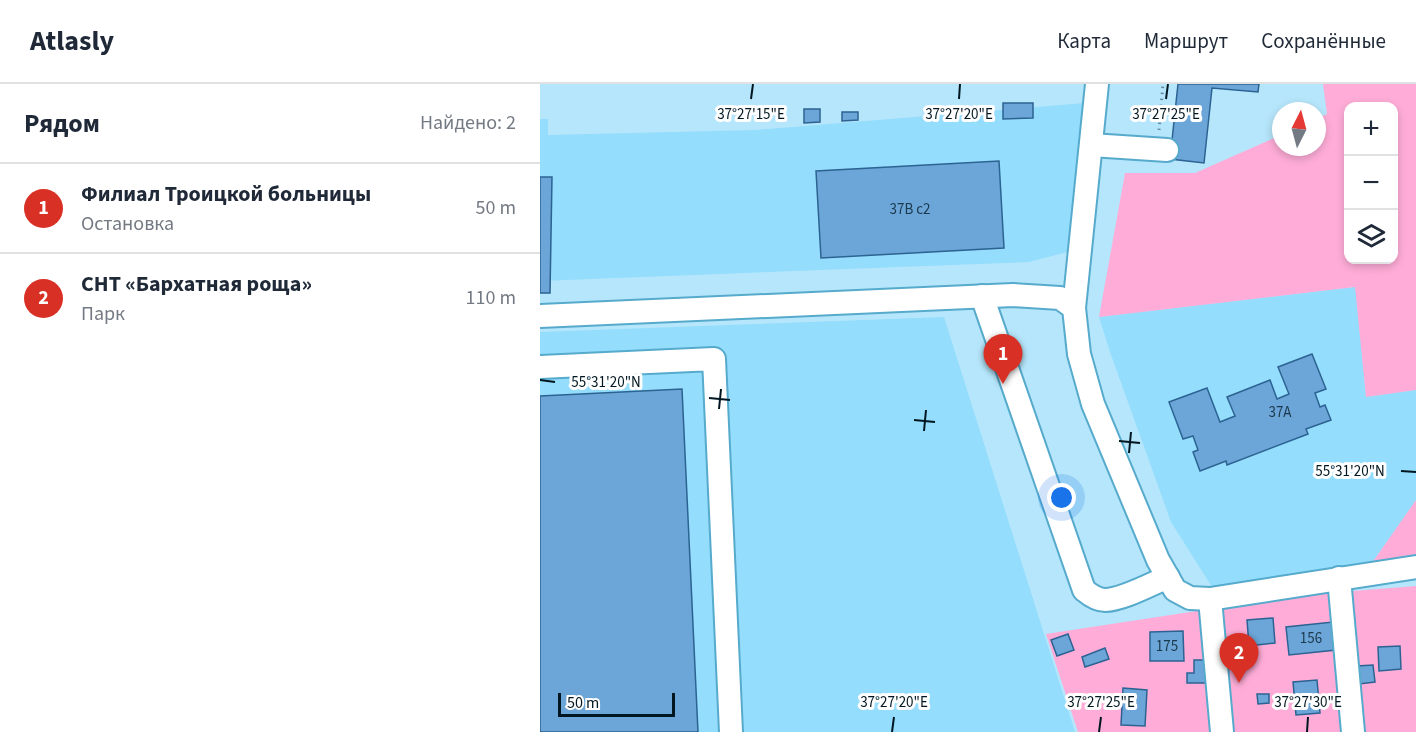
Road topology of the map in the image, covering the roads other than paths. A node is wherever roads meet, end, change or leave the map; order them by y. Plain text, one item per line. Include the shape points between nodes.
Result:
1 (1097, 84) edge
2 (1163, 140) road end
3 (1091, 145) junction
4 (982, 296) junction
5 (1074, 308) junction
6 (540, 315) edge
7 (540, 367) edge
8 (1416, 567) edge
9 (1168, 578) junction
10 (1339, 578) junction
11 (1210, 599) junction
12 (731, 732) edge
13 (1222, 732) edge
14 (1353, 732) edge

1 - 3 lane
2 - 3 lane
3 - 5 lane
4 - 5 lane via 1060,298
4 - 6 lane
4 - 9 lane via 1084,590 1105,600
5 - 9 lane via 1079,354 1093,404
7 - 12 lane via 714,359
8 - 10 lane
9 - 11 lane via 1175,590 1190,598
10 - 11 lane
10 - 14 lane
11 - 13 lane

